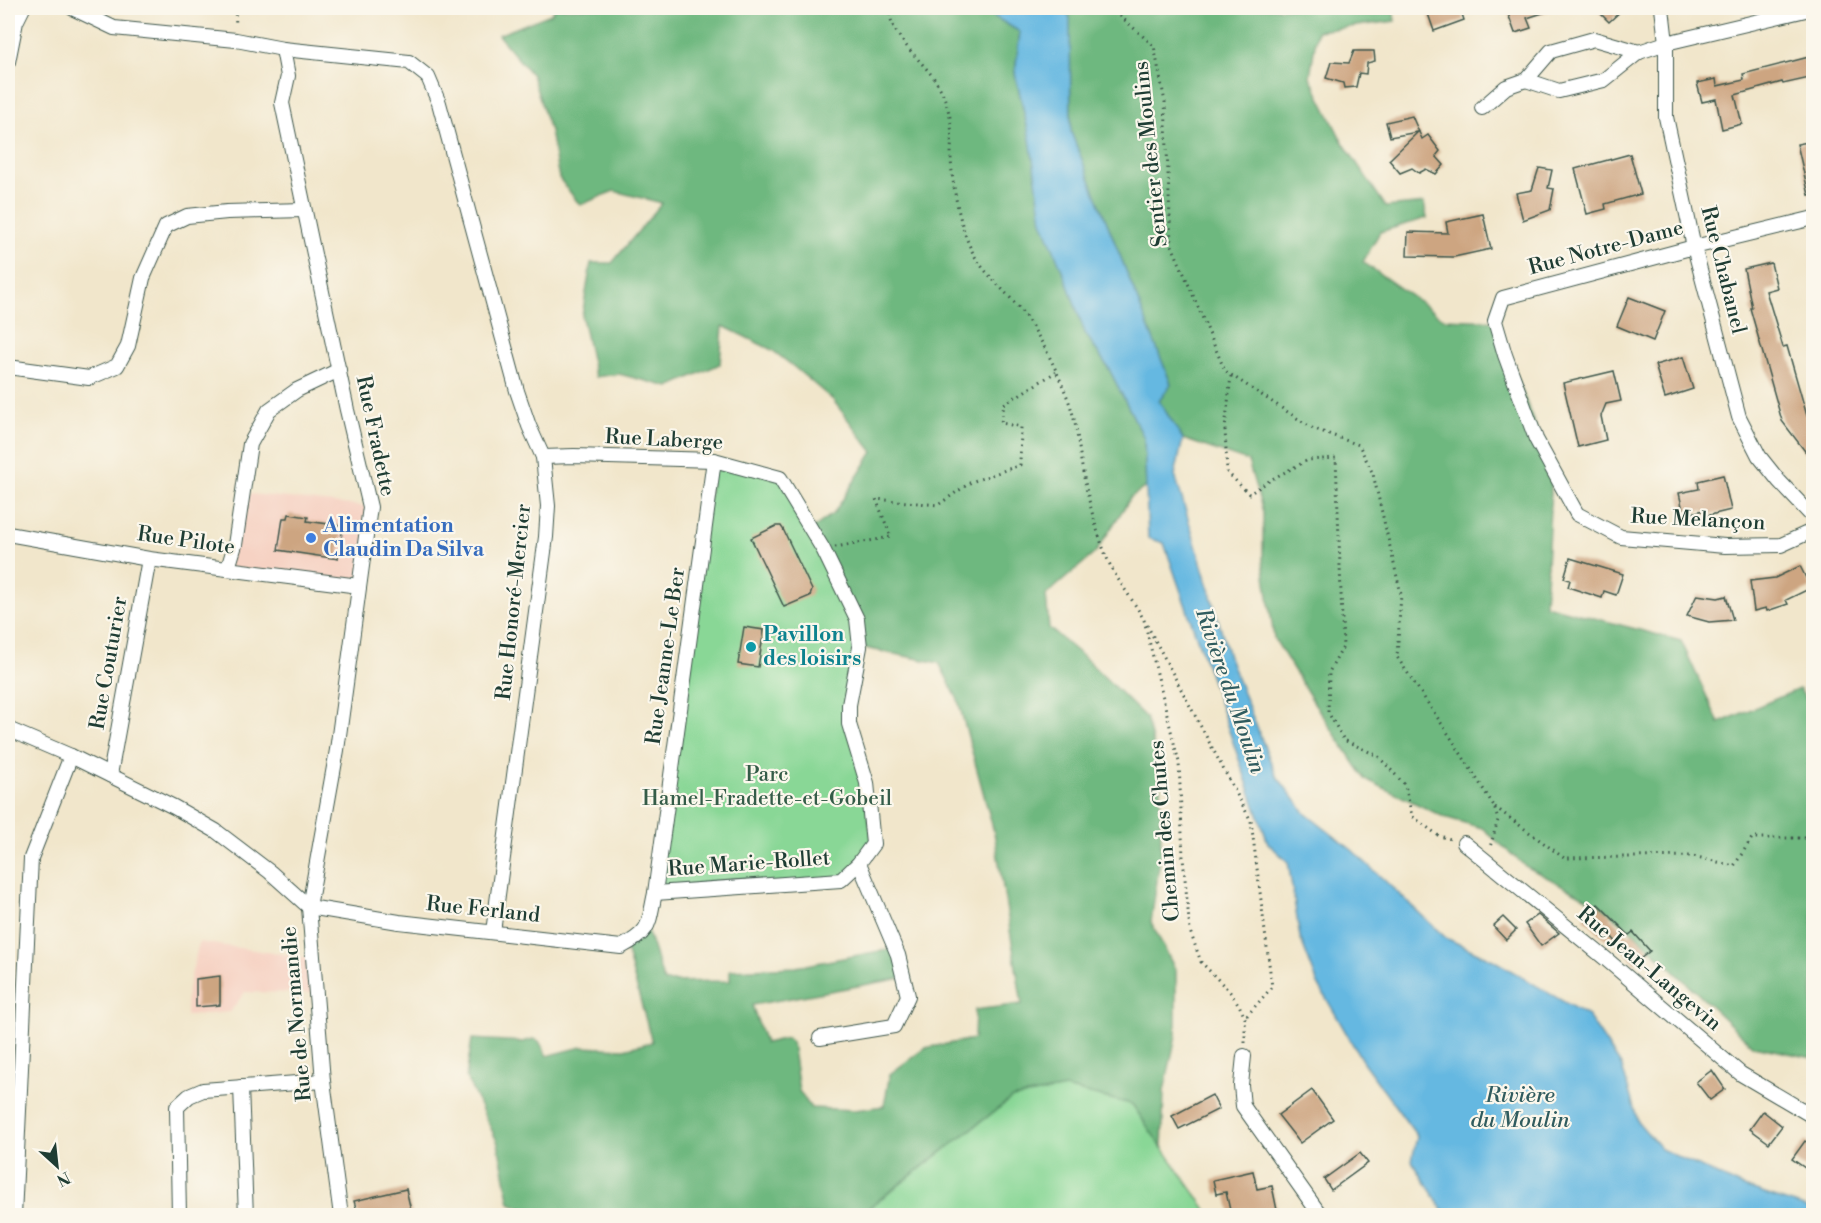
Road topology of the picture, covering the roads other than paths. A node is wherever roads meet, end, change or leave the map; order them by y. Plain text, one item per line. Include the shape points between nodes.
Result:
1 (23, 8) edge
2 (72, 8) edge
3 (1662, 8) edge
4 (1814, 8) edge
5 (1666, 43) junction
6 (283, 49) junction
7 (1639, 52) junction
8 (8, 62) edge
9 (1526, 80) junction
10 (1482, 108) dead end
11 (304, 210) junction
12 (1814, 218) edge
13 (1694, 247) junction
14 (1495, 321) joint
15 (8, 367) edge
16 (339, 370) junction
17 (543, 457) junction
18 (714, 460) junction
19 (780, 478) joint
20 (1814, 518) edge
21 (1814, 530) edge
22 (8, 534) edge
23 (149, 559) junction
24 (228, 568) junction
25 (359, 586) junction
26 (8, 729) edge
27 (71, 756) junction
28 (110, 775) junction
29 (1464, 843) road end
30 (859, 863) junction
31 (655, 893) junction
32 (309, 907) junction
33 (647, 929) joint
34 (493, 932) junction
35 (820, 1038) dead end
36 (1245, 1056) road end
37 (323, 1081) junction
38 (241, 1087) junction
39 (1814, 1117) edge
40 (14, 1215) edge
41 (179, 1215) edge
42 (246, 1215) edge
43 (340, 1215) edge
44 (1321, 1215) edge

1 - 8 street
2 - 6 street via 114,28 236,40
3 - 5 street, Rue Chabanel
4 - 5 street
5 - 7 street
5 - 13 street, Rue Chabanel via 1666,117
6 - 11 street, Rue Fradette via 288,76 282,103
6 - 17 street, Rue Honoré-Mercier via 409,62 428,76 439,103 517,391
7 - 9 street via 1604,80 1559,91
7 - 9 street via 1594,39 1551,51
9 - 10 street via 1506,87
11 - 15 street via 187,216 166,226 143,278 128,346 117,366 89,378
11 - 16 street, Rue Fradette
12 - 13 street, Rue Notre-Dame
13 - 14 street, Rue Notre-Dame via 1503,298
13 - 20 street, Rue Chabanel via 1739,417 1759,456
14 - 21 street, Rue Melançon via 1536,440 1577,514 1621,537 1725,546 1781,545
16 - 24 street via 297,390 268,410 250,444
16 - 25 street, Rue Fradette via 370,507
17 - 18 street, Rue Laberge
17 - 34 street, Rue Honoré-Mercier via 548,506 546,537
18 - 19 street, Rue Laberge
18 - 31 street, Rue Jeanne-Le Ber
19 - 30 street, Rue Marie-Rollet via 823,549 857,619 860,647 849,724 867,783 873,844
22 - 23 street, Rue Pilote
23 - 24 street, Rue Pilote
23 - 28 street, Rue Couturier
24 - 25 street, Rue Pilote
25 - 32 street, Rue Fradette via 337,750
26 - 27 street, Rue de Normandie
27 - 28 street, Rue de Normandie
27 - 40 street via 31,858
28 - 32 street, Rue de Normandie via 216,831
29 - 39 street, Rue Jean-Langevin via 1741,1074
30 - 31 street, Rue Marie-Rollet via 841,880
30 - 35 street via 898,956 908,996 894,1026
31 - 33 street, Rue Jeanne-Le Ber
32 - 34 street, Rue Ferland
32 - 37 street, Rue de Normandie
33 - 34 street, Rue Ferland via 621,947
36 - 44 street via 1243,1106
37 - 38 street
37 - 43 street, Rue de Normandie
38 - 41 street via 203,1090 177,1107
38 - 42 street

